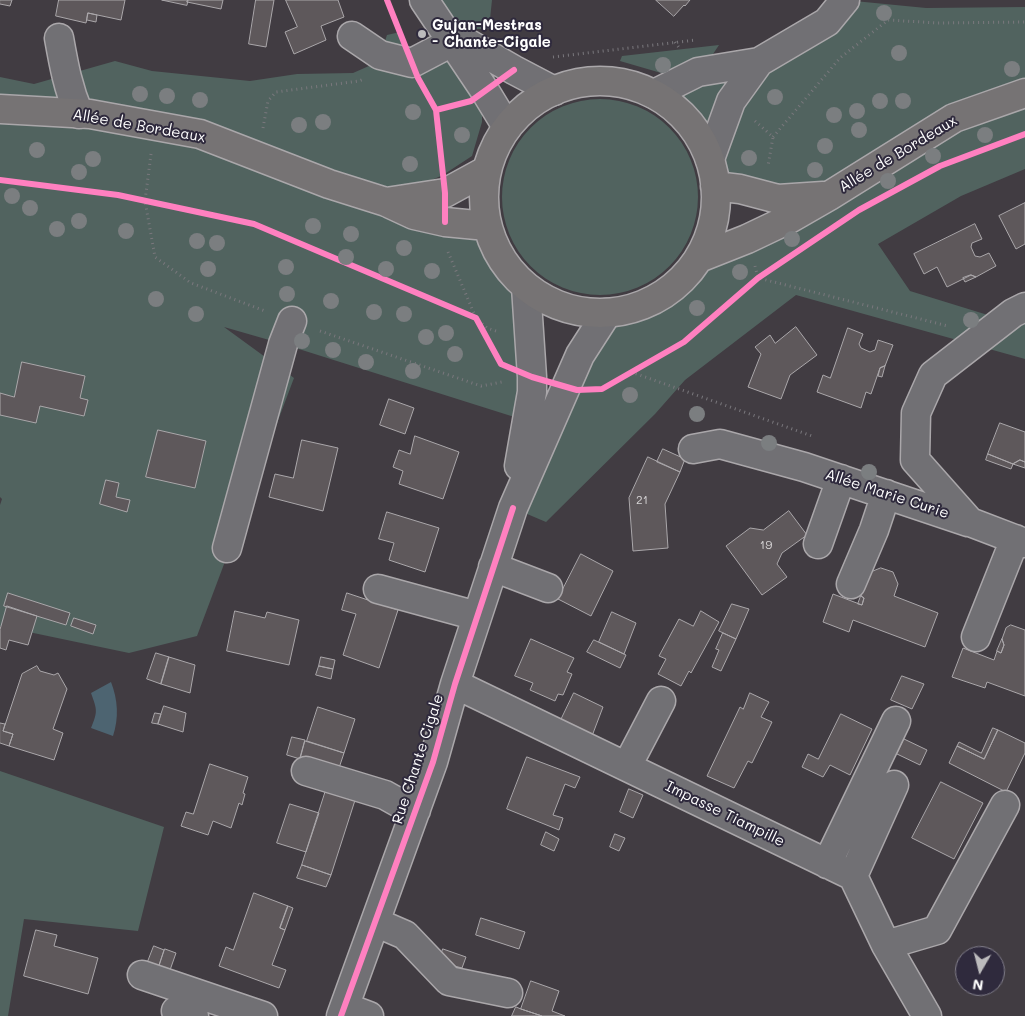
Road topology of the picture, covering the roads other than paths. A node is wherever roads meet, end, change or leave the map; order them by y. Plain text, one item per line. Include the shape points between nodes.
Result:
1 (424, 0) edge
2 (845, 0) edge
3 (447, 35) junction
4 (352, 36) dead end
5 (60, 38) dead end
6 (759, 62) junction
7 (554, 91) junction
8 (1025, 93) edge
9 (654, 94) junction
10 (0, 109) edge
11 (79, 114) junction
12 (507, 127) junction
13 (710, 158) junction
14 (487, 170) junction
15 (715, 186) junction
16 (829, 196) junction
17 (386, 202) junction
18 (487, 226) junction
19 (699, 258) junction
20 (526, 287) junction
21 (1025, 307) edge
22 (608, 313) junction
23 (292, 321) dead end
24 (693, 449) dead end
25 (841, 479) junction
26 (886, 494) junction
27 (513, 508) junction
28 (970, 522) junction
29 (1020, 541) edge
30 (818, 544) dead end
31 (227, 548) dead end
32 (493, 567) junction
33 (851, 584) dead end
34 (548, 588) dead end
35 (378, 589) dead end
36 (477, 616) junction
37 (976, 637) dead end
38 (455, 684) junction
39 (661, 701) dead end
40 (896, 722) dead end
41 (627, 766) junction
42 (306, 771) dead end
43 (894, 785) dead end
44 (1005, 805) dead end
45 (416, 810) junction
46 (828, 864) junction
47 (853, 876) junction
48 (376, 922) junction
49 (886, 945) junction
50 (142, 975) dead end
51 (508, 993) dead end
52 (352, 1013) edge
53 (263, 1016) edge
54 (927, 1016) edge

1 - 3 street
2 - 6 street via 827,22
3 - 4 street via 412,63 380,55
3 - 7 street
3 - 12 street
5 - 11 street via 65,75
6 - 9 street via 698,72
6 - 13 street via 731,101
7 - 9 main road via 587,82 622,83
7 - 12 main road via 528,106
8 - 16 main road, Allée de Bordeaux via 954,118
9 - 13 main road via 692,127
10 - 11 main road, Allée de Bordeaux
11 - 17 main road, Allée de Bordeaux via 200,134 329,184
12 - 14 main road
13 - 15 main road
14 - 17 main road, Allée de Bordeaux via 445,193
14 - 18 main road via 484,198
15 - 16 main road, Allée de Bordeaux via 778,199
15 - 19 main road via 713,223
16 - 19 main road, Allée de Bordeaux via 748,239
17 - 18 main road, Allée de Bordeaux via 414,215
18 - 20 main road via 504,264
19 - 22 main road via 669,291 644,304
20 - 22 main road via 550,302 578,311
20 - 27 street, Rue Chante Cigale via 532,392
21 - 28 street, Allée Marie Curie via 933,375 916,413 915,460
22 - 27 street, Rue Chante Cigale via 580,355
23 - 31 street
24 - 25 street, Allée Marie Curie via 720,444
25 - 26 street, Allée Marie Curie
25 - 30 street
26 - 28 street, Allée Marie Curie
26 - 33 street
27 - 32 street, Rue Chante Cigale
28 - 29 street, Allée Marie Curie
29 - 37 street
32 - 34 street
32 - 36 street, Rue Chante Cigale
35 - 36 street
36 - 38 street, Rue Chante Cigale
38 - 41 street, Impasse Tiampille
38 - 45 street, Rue Chante Cigale
39 - 41 street
40 - 46 street
41 - 46 street, Impasse Tiampille
42 - 45 street via 385,795
43 - 47 street
44 - 49 street via 937,930
45 - 48 street, Rue Chante Cigale
46 - 47 street, Impasse Tiampille
47 - 49 street
48 - 51 street via 405,935 449,981
48 - 52 street, Rue Chante Cigale
49 - 54 street
50 - 53 street

